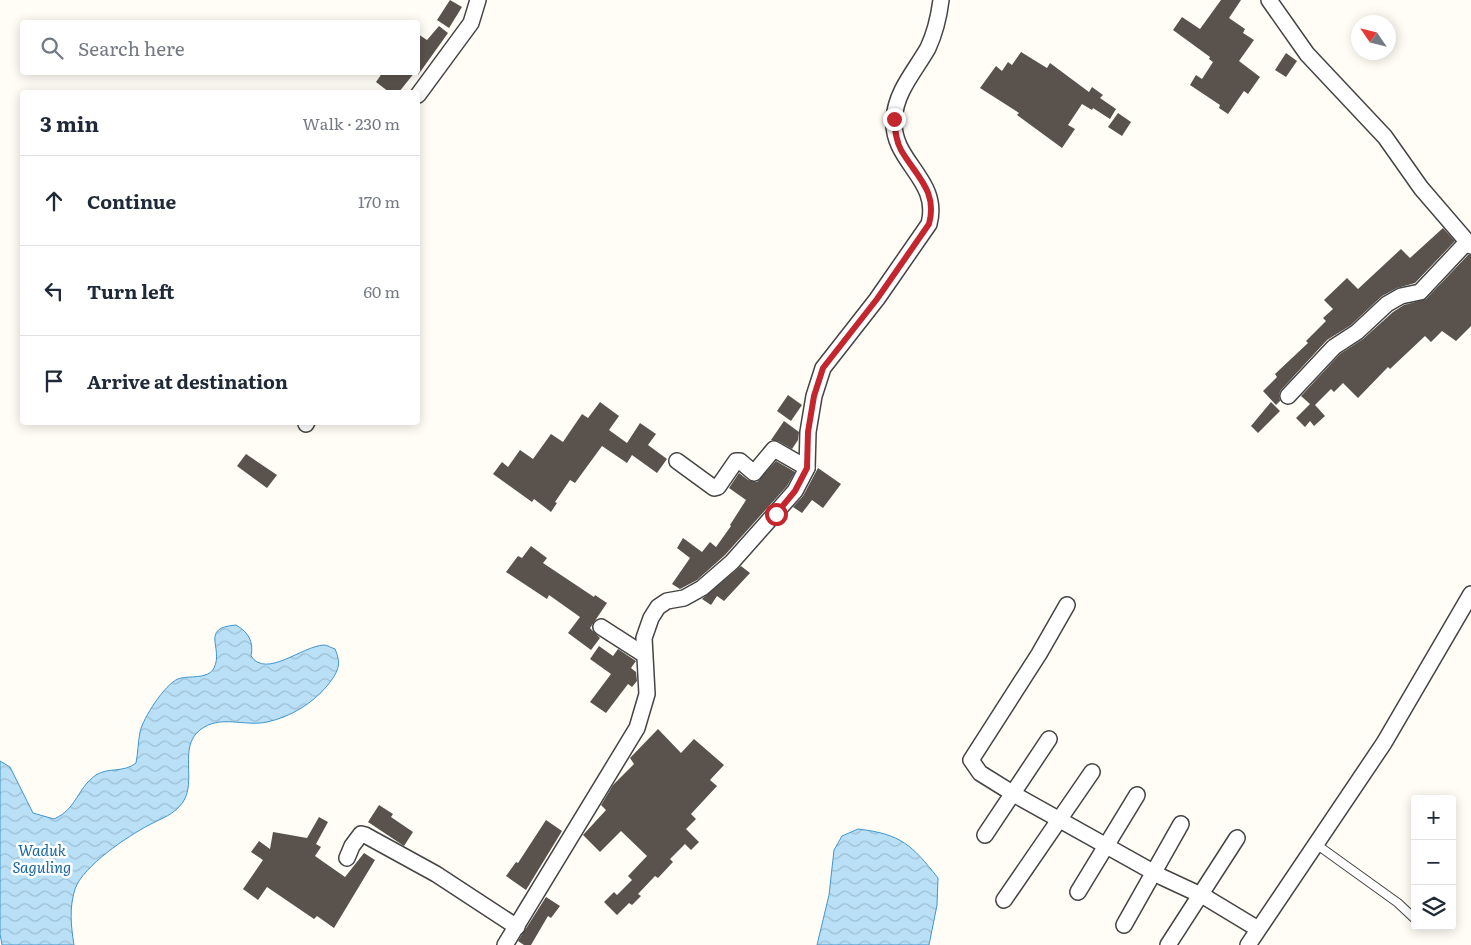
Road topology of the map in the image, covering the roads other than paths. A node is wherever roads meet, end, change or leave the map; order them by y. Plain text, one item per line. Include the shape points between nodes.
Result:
1 (478, 0) edge
2 (941, 0) edge
3 (1269, 0) edge
4 (420, 92) edge
5 (1469, 244) edge
6 (1288, 396) dead end
7 (677, 462) dead end
8 (807, 468) junction
9 (1471, 594) edge
10 (1067, 605) dead end
11 (601, 627) dead end
12 (643, 654) junction
13 (1049, 739) dead end
14 (1092, 772) dead end
15 (1013, 793) junction
16 (1137, 795) dead end
17 (1060, 820) junction
18 (1181, 824) dead end
19 (985, 835) dead end
20 (1237, 838) dead end
21 (1316, 844) junction
22 (1107, 846) junction
23 (347, 858) dead end
24 (1154, 873) junction
25 (1078, 892) dead end
26 (1200, 894) junction
27 (1004, 900) dead end
28 (1411, 915) edge
29 (1124, 925) dead end
30 (517, 927) junction
31 (1258, 929) junction
32 (505, 945) edge
33 (1168, 945) edge
34 (1248, 945) edge

1 - 4 street via 471,23
2 - 8 street via 939,18 928,47 910,74 898,100 894,119 900,148 929,195 933,210 931,217 877,299 823,368 808,432
3 - 5 street via 1307,54 1386,138
5 - 6 street via 1420,292 1401,296 1387,304 1357,332 1334,347
7 - 8 street via 714,488 723,482 736,461 754,472 774,448
8 - 12 street via 795,491 732,562 702,588 684,598 667,601 658,608 647,628
9 - 21 street via 1384,742
10 - 15 street via 971,760 980,773
11 - 12 street
12 - 30 street via 647,694 637,728
13 - 15 street
14 - 17 street
15 - 17 street
15 - 19 street
16 - 22 street
17 - 22 street
17 - 27 street
18 - 24 street
20 - 26 street
21 - 28 lane via 1398,902
21 - 31 street
22 - 24 street
22 - 25 street
23 - 30 street via 357,837 365,835 436,874
24 - 26 street
24 - 29 street
26 - 31 street
26 - 33 street
30 - 32 street
31 - 34 street

